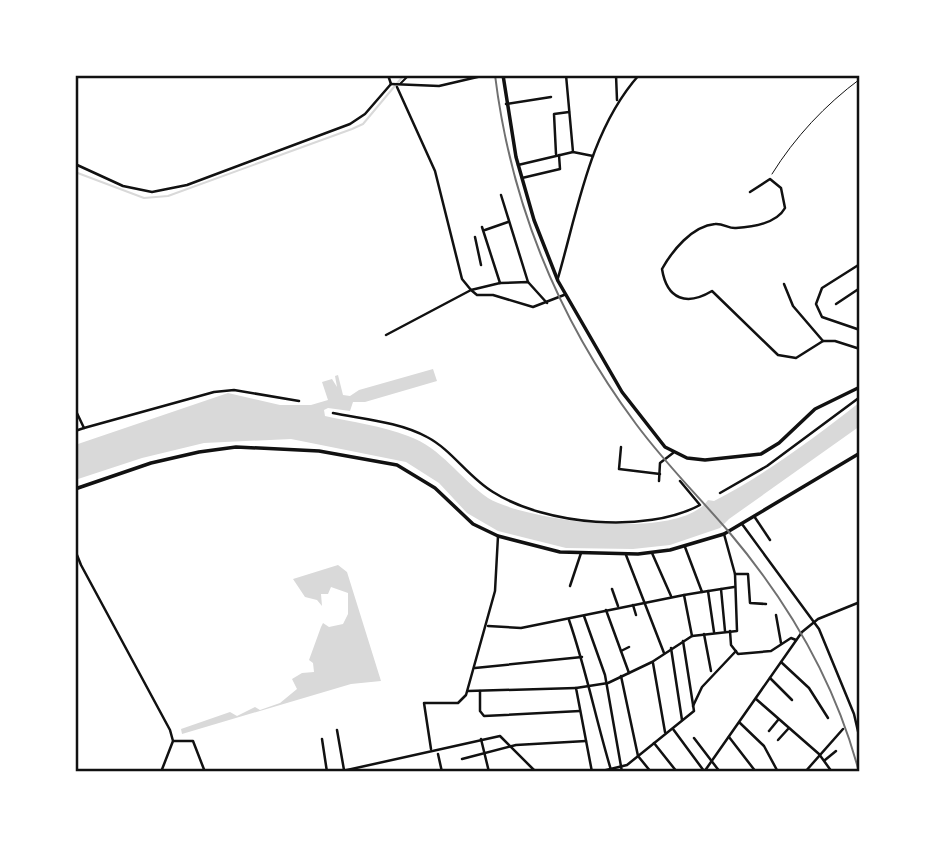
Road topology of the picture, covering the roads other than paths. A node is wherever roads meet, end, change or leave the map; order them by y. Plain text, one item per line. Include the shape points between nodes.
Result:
1 (388, 75) edge
2 (409, 75) edge
3 (486, 75) edge
4 (503, 75) edge
5 (566, 75) edge
6 (616, 75) edge
7 (639, 75) edge
8 (481, 76) edge
9 (391, 84) junction
10 (397, 87) junction
11 (551, 97) dead end
12 (617, 101) junction
13 (506, 104) junction
14 (569, 112) junction
15 (573, 152) junction
16 (557, 154) junction
17 (594, 156) junction
18 (75, 164) edge
19 (518, 165) junction
20 (522, 178) junction
21 (750, 192) dead end
22 (500, 195) dead end
23 (508, 222) junction
24 (474, 237) dead end
25 (489, 247) junction
26 (478, 250) junction
27 (860, 264) edge
28 (481, 265) dead end
29 (558, 281) junction
30 (500, 282) junction
31 (528, 282) junction
32 (784, 284) dead end
33 (860, 288) edge
34 (471, 290) junction
35 (564, 295) junction
36 (547, 303) junction
37 (836, 304) dead end
38 (860, 330) edge
39 (386, 335) dead end
40 (822, 341) junction
41 (860, 349) edge
42 (860, 387) edge
43 (860, 397) edge
44 (299, 401) dead end
45 (75, 409) edge
46 (333, 413) dead end
47 (84, 428) junction
48 (75, 431) edge
49 (621, 447) dead end
50 (673, 453) junction
51 (860, 453) edge
52 (660, 474) junction
53 (659, 481) dead end
54 (680, 481) dead end
55 (75, 489) edge
56 (720, 493) dead end
57 (754, 516) junction
58 (741, 523) junction
59 (724, 534) junction
60 (498, 536) junction
61 (770, 540) dead end
62 (685, 547) junction
63 (75, 550) edge
64 (652, 553) junction
65 (580, 554) junction
66 (626, 555) junction
67 (735, 574) junction
68 (570, 586) dead end
69 (735, 586) junction
70 (612, 589) dead end
71 (722, 589) junction
72 (708, 591) junction
73 (702, 592) junction
74 (684, 595) junction
75 (671, 596) junction
76 (860, 601) edge
77 (646, 602) junction
78 (633, 604) junction
79 (766, 604) dead end
80 (618, 606) junction
81 (606, 610) junction
82 (584, 615) junction
83 (636, 615) dead end
84 (776, 615) dead end
85 (569, 620) junction
86 (814, 623) junction
87 (487, 625) junction
88 (622, 630) dead end
89 (727, 631) junction
90 (714, 632) junction
91 (615, 633) junction
92 (704, 634) junction
93 (692, 636) junction
94 (796, 640) junction
95 (683, 641) junction
96 (781, 645) junction
97 (629, 647) dead end
98 (671, 648) junction
99 (621, 650) junction
100 (736, 651) junction
101 (664, 654) junction
102 (582, 657) junction
103 (781, 661) junction
104 (653, 662) junction
105 (475, 668) junction
106 (711, 671) dead end
107 (629, 673) junction
108 (621, 676) junction
109 (770, 678) junction
110 (605, 683) junction
111 (590, 686) junction
112 (576, 688) junction
113 (468, 691) junction
114 (480, 691) junction
115 (756, 699) junction
116 (792, 700) dead end
117 (693, 706) junction
118 (580, 711) junction
119 (828, 718) dead end
120 (682, 720) junction
121 (778, 720) junction
122 (739, 722) junction
123 (672, 728) junction
124 (788, 729) junction
125 (843, 729) dead end
126 (337, 730) dead end
127 (769, 731) dead end
128 (665, 732) junction
129 (729, 737) junction
130 (694, 738) dead end
131 (322, 739) dead end
132 (481, 739) junction
133 (778, 740) dead end
134 (860, 740) edge
135 (173, 741) junction
136 (586, 741) junction
137 (654, 743) junction
138 (512, 747) junction
139 (432, 749) junction
140 (836, 751) dead end
141 (439, 754) dead end
142 (484, 754) junction
143 (819, 754) junction
144 (638, 756) junction
145 (462, 759) dead end
146 (712, 760) junction
147 (824, 760) junction
148 (358, 766) junction
149 (622, 769) edge
150 (344, 770) edge
151 (611, 770) edge
152 (704, 771) edge
153 (161, 772) edge
154 (205, 772) edge
155 (327, 772) edge
156 (338, 772) edge
157 (358, 772) edge
158 (442, 772) edge
159 (489, 772) edge
160 (536, 772) edge
161 (592, 772) edge
162 (598, 772) edge
163 (651, 772) edge
164 (677, 772) edge
165 (720, 772) edge
166 (756, 772) edge
167 (778, 772) edge
168 (805, 772) edge
169 (832, 772) edge

1 - 9 street
2 - 10 street
3 - 8 street
4 - 13 main road
5 - 14 street
6 - 12 street
7 - 12 street
8 - 10 street via 439,86
9 - 10 street
9 - 18 street via 351,124 187,185 142,192
10 - 34 street via 435,171 462,279
11 - 13 street
12 - 17 street
13 - 19 main road
14 - 15 street
14 - 16 street via 554,114
15 - 16 street
15 - 17 street
16 - 19 street
16 - 20 street via 559,169
17 - 29 street
19 - 20 main road
20 - 29 main road
21 - 40 street via 769,179 781,188 782,215 733,229 717,223 705,226 672,251 662,269 664,280 683,299 712,291 778,355 796,358
22 - 23 street
23 - 25 street via 483,228
23 - 31 street
24 - 26 street
25 - 26 street
25 - 30 street
26 - 28 street
27 - 38 street via 821,288 816,304 822,317
29 - 35 main road
30 - 31 street
30 - 34 street
31 - 36 street
32 - 40 street via 793,306
33 - 37 street
34 - 36 street via 524,306
34 - 39 street
35 - 36 street
35 - 50 main road via 622,392
40 - 41 street
42 - 50 main road via 816,409 761,454 705,460
43 - 56 street via 767,466
44 - 47 street via 234,390 214,392
45 - 47 street
46 - 54 street via 428,437 490,491 524,508 568,517 636,522 700,505
47 - 48 street
49 - 52 street via 619,469
50 - 52 street via 660,463
51 - 57 main road
52 - 53 street
55 - 60 main road via 199,452 236,447 319,451 397,465 435,488 473,524
57 - 58 main road
57 - 61 street
58 - 59 main road
58 - 86 street
59 - 62 main road
59 - 67 street
60 - 65 main road
60 - 87 street via 498,574
62 - 64 main road
62 - 73 street
63 - 135 street
64 - 66 main road
64 - 75 street
65 - 66 main road
65 - 68 street
66 - 77 street
67 - 69 street
67 - 79 street via 748,574 750,603
69 - 71 street
69 - 89 street via 737,631
70 - 80 street
71 - 72 street
71 - 89 street
72 - 73 street
72 - 90 street
73 - 74 street
74 - 75 street
74 - 93 street
75 - 77 street
76 - 86 street
77 - 78 street
77 - 101 street
78 - 80 street
78 - 83 street
80 - 81 street
81 - 82 street
81 - 91 street
82 - 85 street
82 - 110 street
84 - 96 street
85 - 87 street via 521,628
85 - 102 street
86 - 94 street
86 - 134 street via 837,671
87 - 105 street
88 - 91 street
89 - 90 street
89 - 100 street
90 - 92 street
91 - 99 street
92 - 93 street
92 - 106 street
93 - 95 street
94 - 96 street
94 - 103 street
95 - 98 street
95 - 117 street
96 - 100 street via 771,651
97 - 99 street
98 - 101 street
98 - 120 street
99 - 107 street
100 - 117 street via 702,687
101 - 104 street
102 - 105 street
102 - 111 street
103 - 109 street
103 - 119 street via 809,688
104 - 107 street
104 - 128 street
105 - 113 street
107 - 108 street
108 - 110 street
108 - 144 street
109 - 115 street
109 - 116 street
110 - 111 street
110 - 149 street
111 - 112 street
111 - 151 street
112 - 114 street
112 - 118 street
113 - 114 street
113 - 139 street via 458,703 424,703
114 - 118 street via 484,716
115 - 121 street
115 - 122 street
117 - 120 street via 694,711
118 - 136 street
120 - 123 street
121 - 124 street
121 - 127 street
122 - 129 street
122 - 167 street via 764,746
123 - 128 street
123 - 152 street
124 - 133 street
124 - 143 street
125 - 143 street
126 - 150 street
128 - 137 street
129 - 146 street
129 - 166 street
130 - 146 street
131 - 155 street
132 - 138 street via 500,736
132 - 139 street
132 - 142 street
135 - 153 street
135 - 154 street via 193,741
136 - 138 street
136 - 161 street
137 - 144 street
137 - 164 street
138 - 142 street
138 - 160 street
139 - 148 street
140 - 147 street
141 - 158 street
142 - 145 street
142 - 159 street
143 - 147 street
143 - 168 street
144 - 149 street
144 - 163 street
146 - 152 street
146 - 165 street
147 - 169 street
148 - 150 street
148 - 157 street
149 - 151 street
150 - 156 street
151 - 162 street

